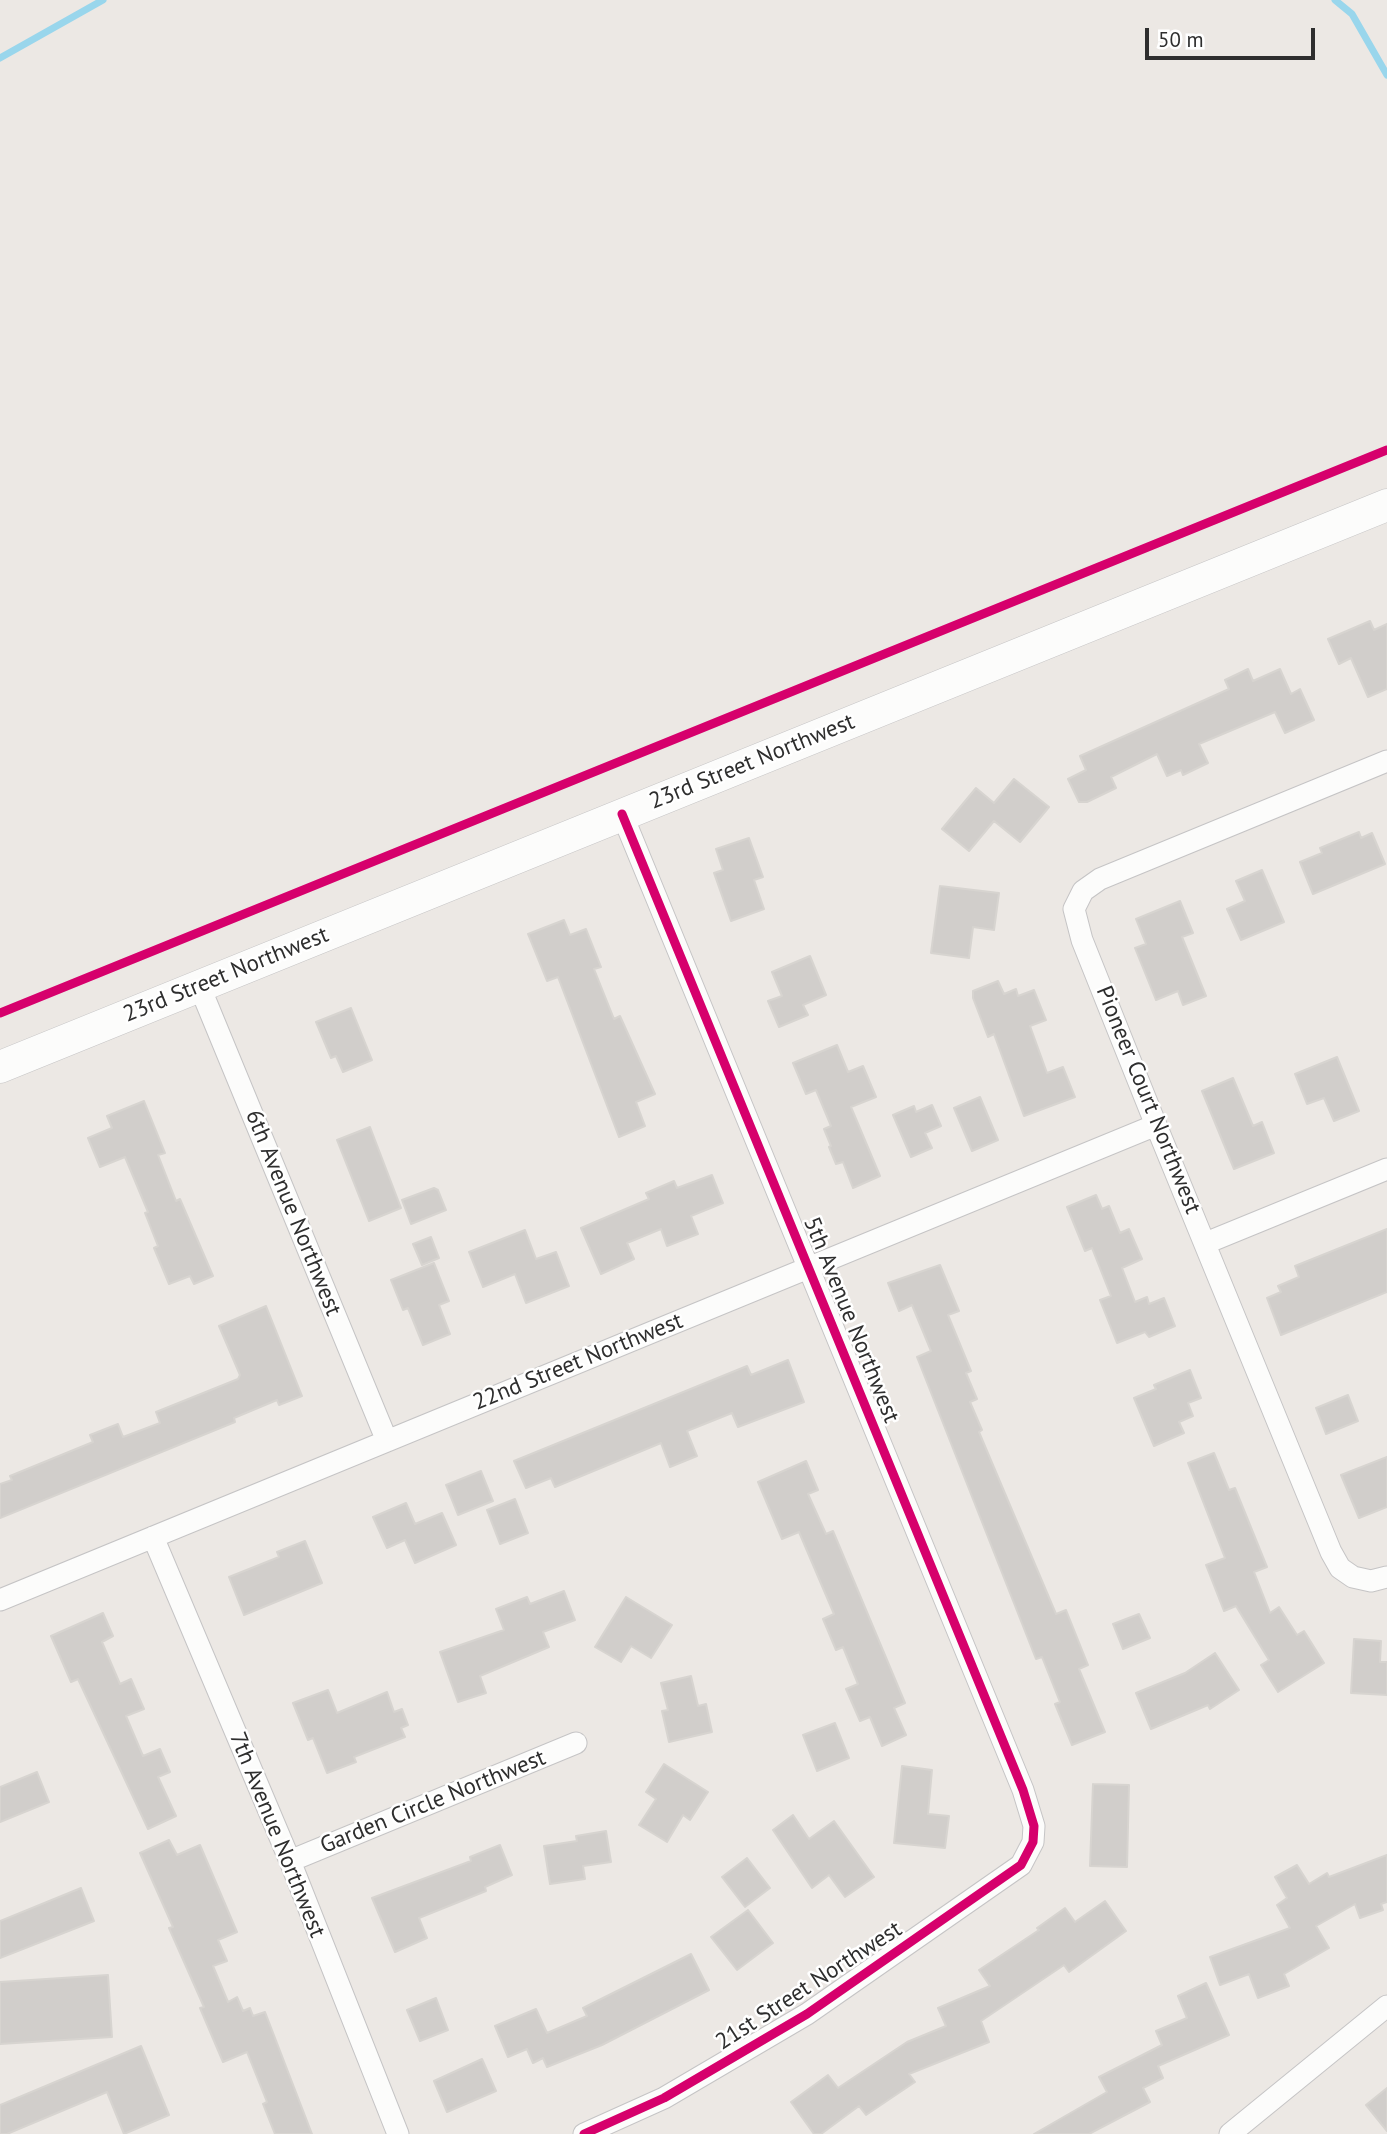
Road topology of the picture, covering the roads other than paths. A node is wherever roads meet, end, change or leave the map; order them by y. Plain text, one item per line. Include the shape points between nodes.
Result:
1 (1387, 505) edge
2 (1387, 761) edge
3 (622, 814) junction
4 (199, 985) junction
5 (0, 1067) edge
6 (1156, 1125) junction
7 (1387, 1169) edge
8 (1206, 1243) junction
9 (809, 1268) junction
10 (387, 1441) junction
11 (153, 1537) junction
12 (1387, 1577) edge
13 (0, 1600) edge
14 (576, 1743) dead end
15 (1033, 1842) joint
16 (290, 1861) junction
17 (1387, 2006) edge
18 (398, 2134) edge
19 (584, 2134) edge
20 (1230, 2134) edge

1 - 3 street, 23rd Street Northwest
2 - 6 street, Pioneer Court Northwest via 1100,879 1078,896 1076,921
3 - 4 street, 23rd Street Northwest
3 - 9 street, 5th Avenue Northwest
4 - 5 street, 23rd Street Northwest
4 - 10 street, 6th Avenue Northwest
6 - 8 street, Pioneer Court Northwest
6 - 9 street, 22nd Street Northwest
7 - 8 street
8 - 12 street, Pioneer Court Northwest via 1335,1561 1362,1580
9 - 10 street, 22nd Street Northwest
9 - 15 street, 5th Avenue Northwest via 1023,1790 1034,1826
10 - 11 street, 22nd Street Northwest
11 - 13 street, 22nd Street Northwest
11 - 16 street, 7th Avenue Northwest
14 - 16 street, Garden Circle Northwest
15 - 19 street, 21st Street Northwest via 1021,1865 1008,1875 807,2014 664,2098
16 - 18 street, 7th Avenue Northwest
17 - 20 street

